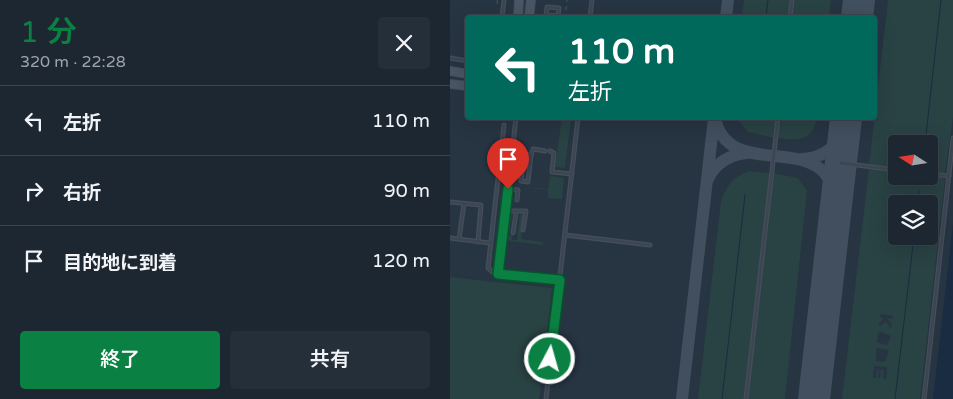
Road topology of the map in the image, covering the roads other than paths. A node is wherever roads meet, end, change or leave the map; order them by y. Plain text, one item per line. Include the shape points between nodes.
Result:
1 (504, 0) edge
2 (520, 0) edge
3 (531, 0) edge
4 (592, 0) edge
5 (792, 0) edge
6 (502, 15) edge
7 (518, 15) edge
8 (529, 15) edge
9 (545, 15) edge
10 (558, 15) edge
11 (590, 15) edge
12 (790, 15) edge
13 (450, 58) edge
14 (465, 60) edge
15 (450, 72) edge
16 (465, 74) edge
17 (450, 84) edge
18 (465, 86) edge
19 (516, 120) edge
20 (578, 120) edge
21 (778, 120) edge
22 (504, 124) dead end
23 (953, 138) edge
24 (514, 140) junction
25 (519, 141) dead end
26 (545, 151) dead end
27 (550, 151) dead end
28 (512, 152) junction
29 (952, 152) edge
30 (524, 155) junction
31 (531, 155) junction
32 (840, 163) dead end
33 (888, 169) edge
34 (572, 174) junction
35 (938, 175) edge
36 (949, 176) junction
37 (508, 189) junction
38 (517, 200) dead end
39 (450, 202) edge
40 (464, 203) junction
41 (506, 211) junction
42 (516, 212) junction
43 (523, 230) dead end
44 (513, 233) dead end
45 (565, 235) junction
46 (450, 238) edge
47 (459, 239) junction
48 (478, 242) junction
49 (490, 243) junction
50 (650, 245) dead end
51 (498, 274) junction
52 (560, 280) junction
53 (546, 399) edge
54 (746, 399) edge
55 (924, 399) edge

1 - 6 lane
2 - 7 street
3 - 8 street
4 - 11 lane
5 - 12 lane
9 - 10 lane via 547,7 559,8
13 - 14 lane
15 - 16 street
17 - 18 street
19 - 24 lane
20 - 34 lane
21 - 54 lane
22 - 49 lane
23 - 29 lane
24 - 25 lane
24 - 28 lane
26 - 31 lane via 533,149
27 - 34 lane via 554,153 552,172
28 - 30 lane
28 - 37 lane
29 - 36 lane
30 - 31 lane
30 - 31 lane via 521,182 528,182
32 - 33 lane
34 - 45 lane
35 - 36 lane
36 - 55 lane
37 - 38 lane via 518,190
37 - 41 lane
39 - 40 lane
40 - 47 lane
40 - 48 lane via 482,206
41 - 42 lane
41 - 51 lane
42 - 43 lane via 526,211
42 - 44 lane
45 - 50 lane
45 - 52 lane
46 - 47 lane
47 - 48 lane
48 - 49 lane
49 - 51 lane via 488,266 491,272
51 - 52 lane
52 - 53 lane

